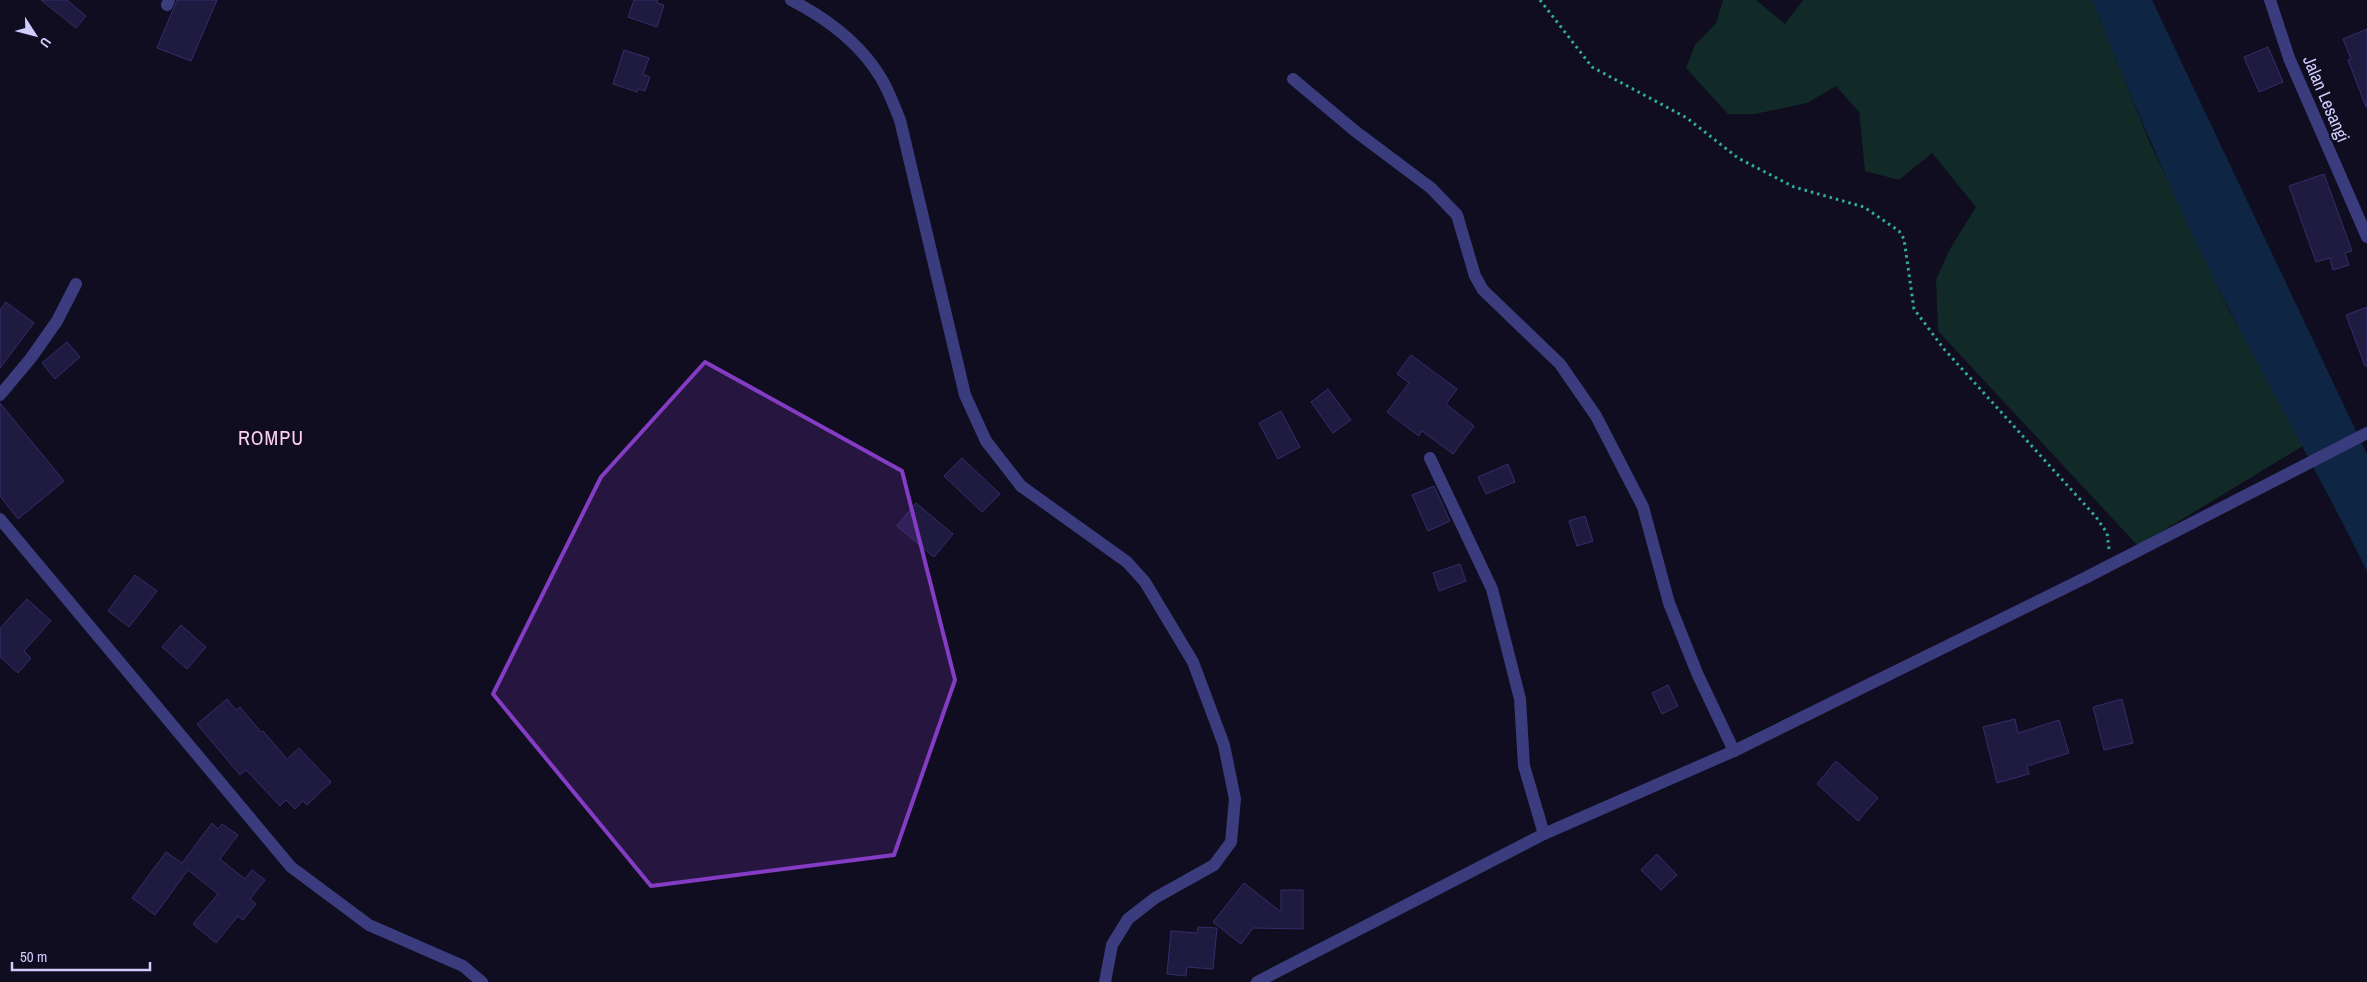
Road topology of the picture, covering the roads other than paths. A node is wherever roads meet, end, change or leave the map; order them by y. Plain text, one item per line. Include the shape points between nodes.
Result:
1 (791, 0) edge
2 (2270, 0) edge
3 (1293, 79) dead end
4 (2367, 237) edge
5 (76, 284) dead end
6 (0, 395) edge
7 (2367, 433) edge
8 (1430, 458) dead end
9 (0, 519) edge
10 (1734, 751) junction
11 (1544, 834) junction
12 (482, 982) edge
13 (1105, 982) edge
14 (1257, 982) edge

1 - 13 street via 818,14 856,46 881,78 900,120 965,395 986,441 1021,486 1127,562 1145,582 1194,662 1224,745 1235,799 1231,842 1214,865 1155,898 1128,919 1112,945
2 - 4 street, Jalan Lesangi via 2290,58
3 - 10 street via 1431,188 1457,215 1475,276 1484,290 1560,364 1596,416 1643,507 1669,604
5 - 6 street via 57,321
7 - 10 street via 2100,570
8 - 11 street via 1492,589 1520,698 1524,766
9 - 12 street via 291,867 369,925 462,966
10 - 11 street
11 - 14 street

